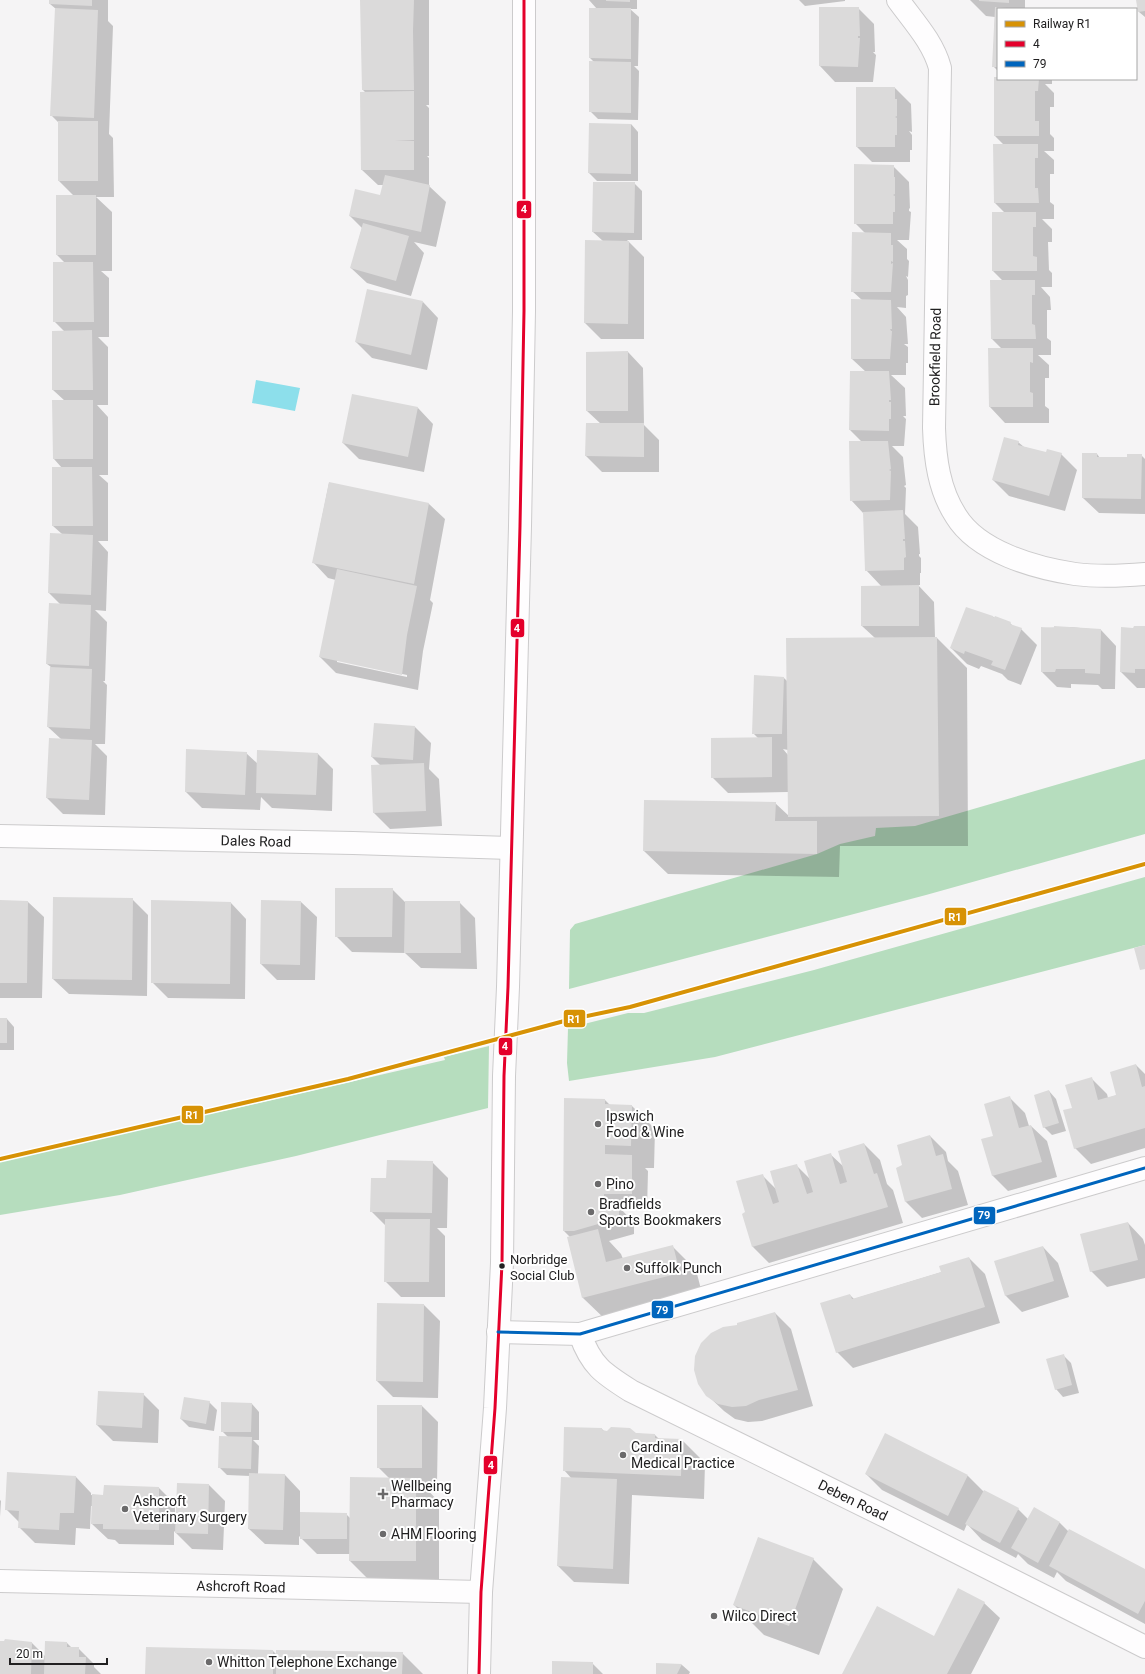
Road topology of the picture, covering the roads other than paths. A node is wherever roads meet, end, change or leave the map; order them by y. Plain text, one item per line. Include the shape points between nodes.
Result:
1 (524, 0) edge
2 (898, 0) edge
3 (1145, 574) edge
4 (0, 836) edge
5 (511, 848) junction
6 (1145, 1168) edge
7 (498, 1332) junction
8 (580, 1334) junction
9 (0, 1581) edge
10 (481, 1592) junction
11 (1145, 1647) edge
12 (479, 1674) edge

1 - 5 street via 524,319
2 - 3 street, Brookfield Road via 929,41 940,68 934,428 936,461 940,481 948,500 955,516 978,541 1020,561 1075,574
4 - 5 street, Dales Road
5 - 7 street via 504,1076 502,1263
6 - 8 street
7 - 8 street
7 - 10 street
8 - 11 street, Deben Road via 591,1360 610,1378 632,1391
9 - 10 street, Ashcroft Road
10 - 12 street

